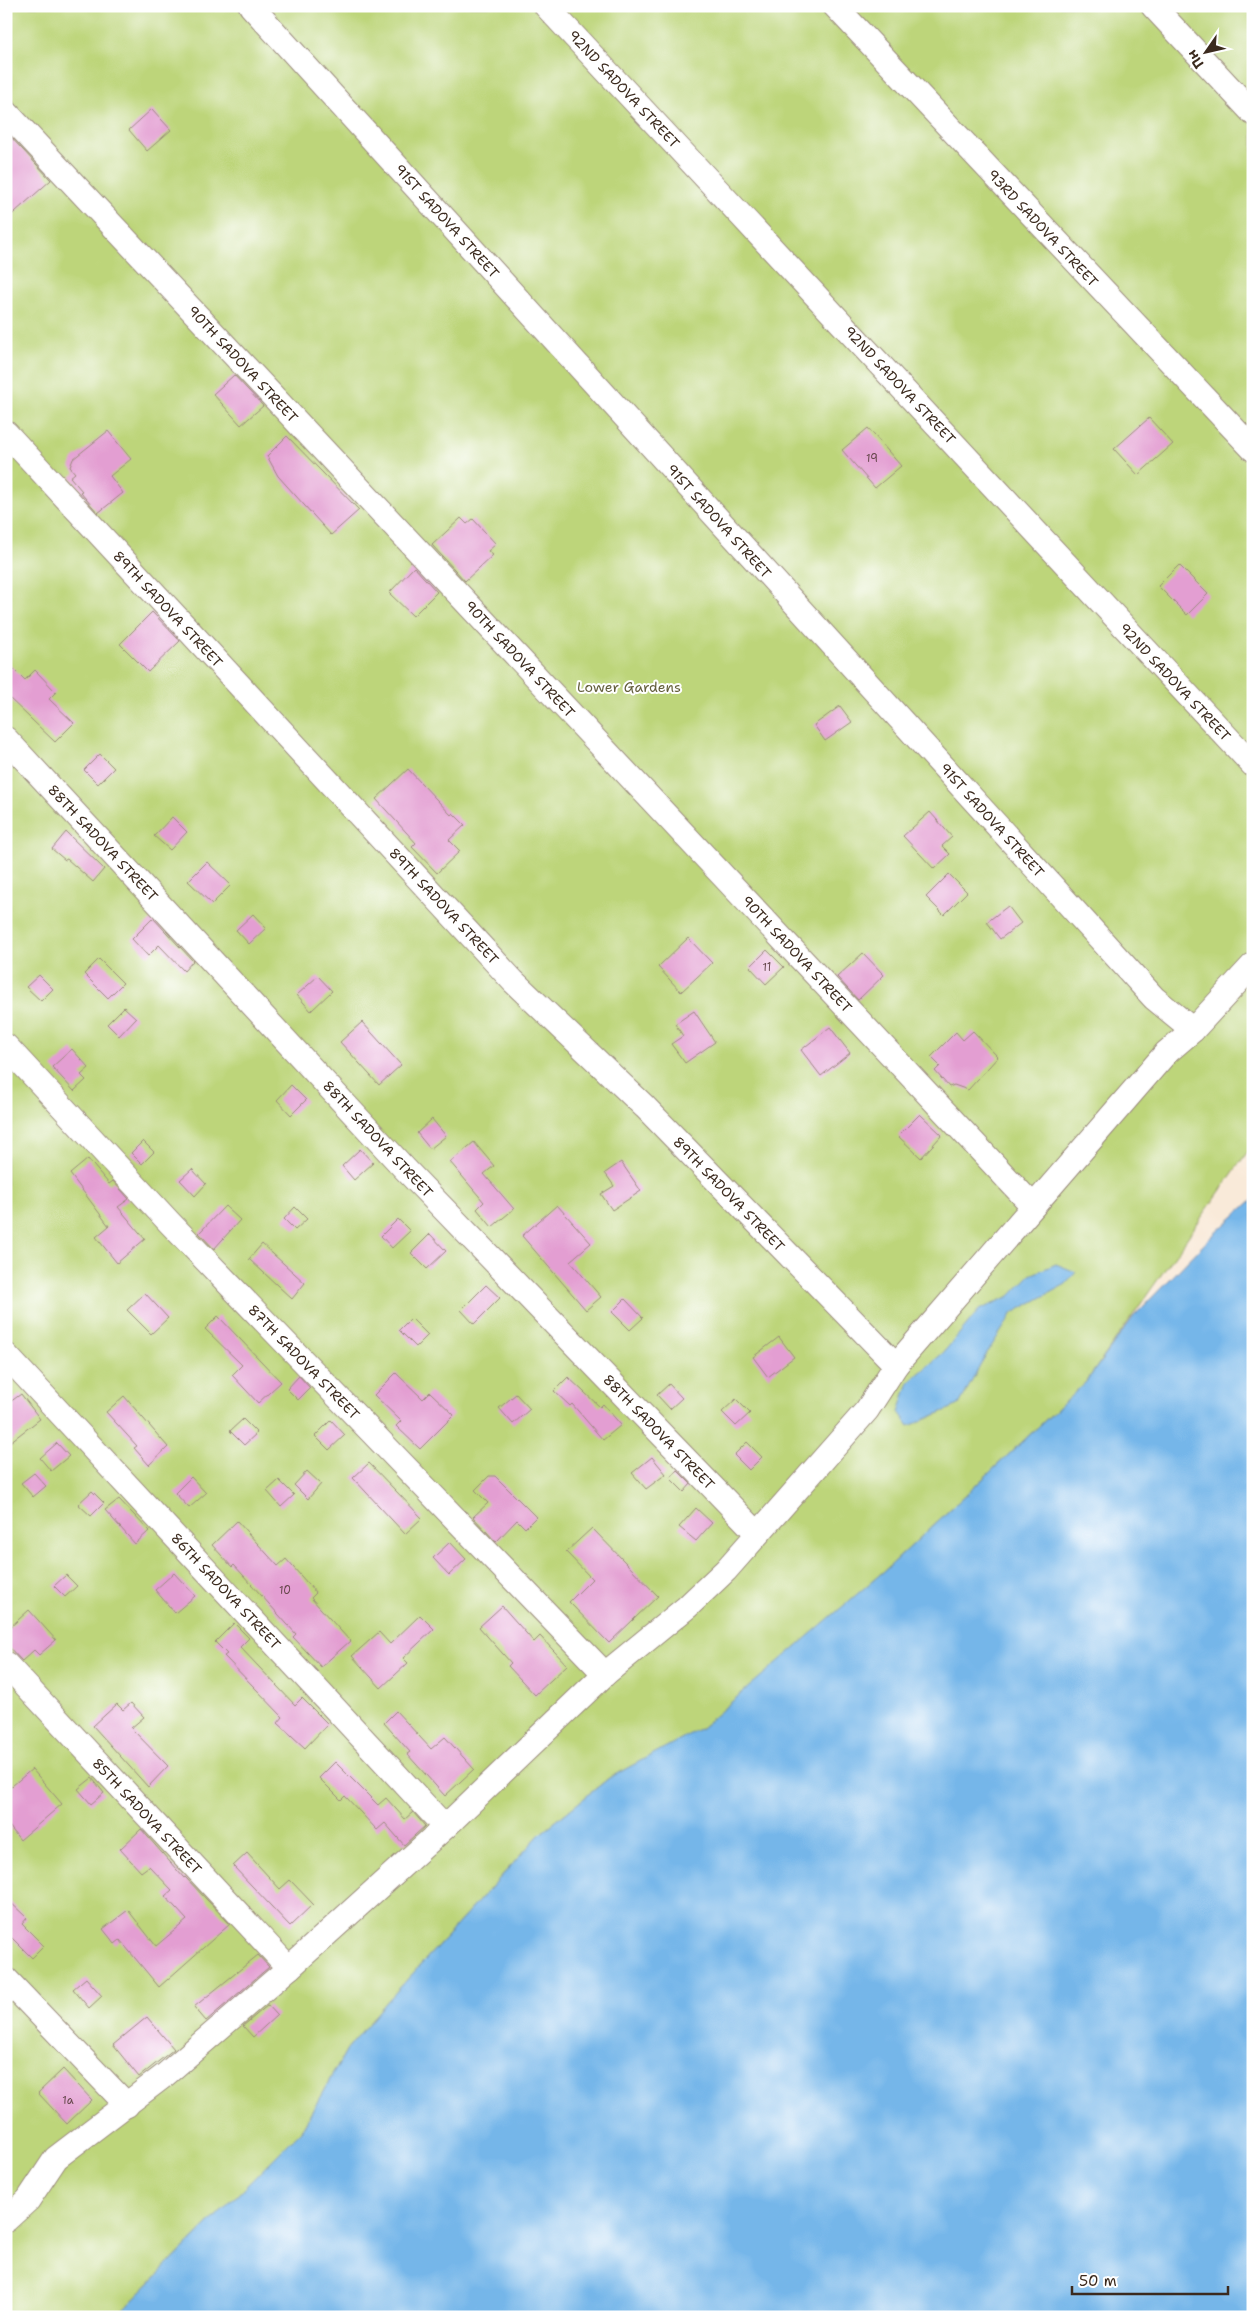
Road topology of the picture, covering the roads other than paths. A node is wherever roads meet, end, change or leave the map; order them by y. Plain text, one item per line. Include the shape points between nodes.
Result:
1 (251, 6) edge
2 (546, 6) edge
3 (835, 6) edge
4 (1153, 6) edge
5 (6, 112) edge
6 (1253, 113) edge
7 (6, 433) edge
8 (1253, 449) edge
9 (6, 739) edge
10 (1253, 766) edge
11 (1253, 964) edge
12 (1193, 1030) junction
13 (6, 1046) edge
14 (1033, 1206) junction
15 (6, 1355) edge
16 (896, 1365) junction
17 (757, 1533) junction
18 (6, 1664) edge
19 (605, 1674) junction
20 (445, 1826) junction
21 (289, 1968) junction
22 (6, 1979) edge
23 (127, 2105) junction
24 (6, 2220) edge

1 - 12 street, 91ST SADOVA STREET via 1154,998
2 - 10 street, 92ND SADOVA STREET
3 - 8 street, 93RD SADOVA STREET
4 - 6 street
5 - 14 street, 90TH SADOVA STREET
7 - 16 street, 89TH SADOVA STREET via 513,981 645,1107
9 - 17 street, 88TH SADOVA STREET via 405,1169
11 - 12 street
12 - 14 street via 1166,1054
13 - 19 street, 87TH SADOVA STREET via 176,1229
14 - 16 street
15 - 20 street, 86TH SADOVA STREET
16 - 17 street via 867,1410
17 - 19 street via 726,1570 687,1607
18 - 21 street, 85TH SADOVA STREET
19 - 20 street
20 - 21 street
21 - 23 street
22 - 23 street
23 - 24 street via 56,2158 28,2200

